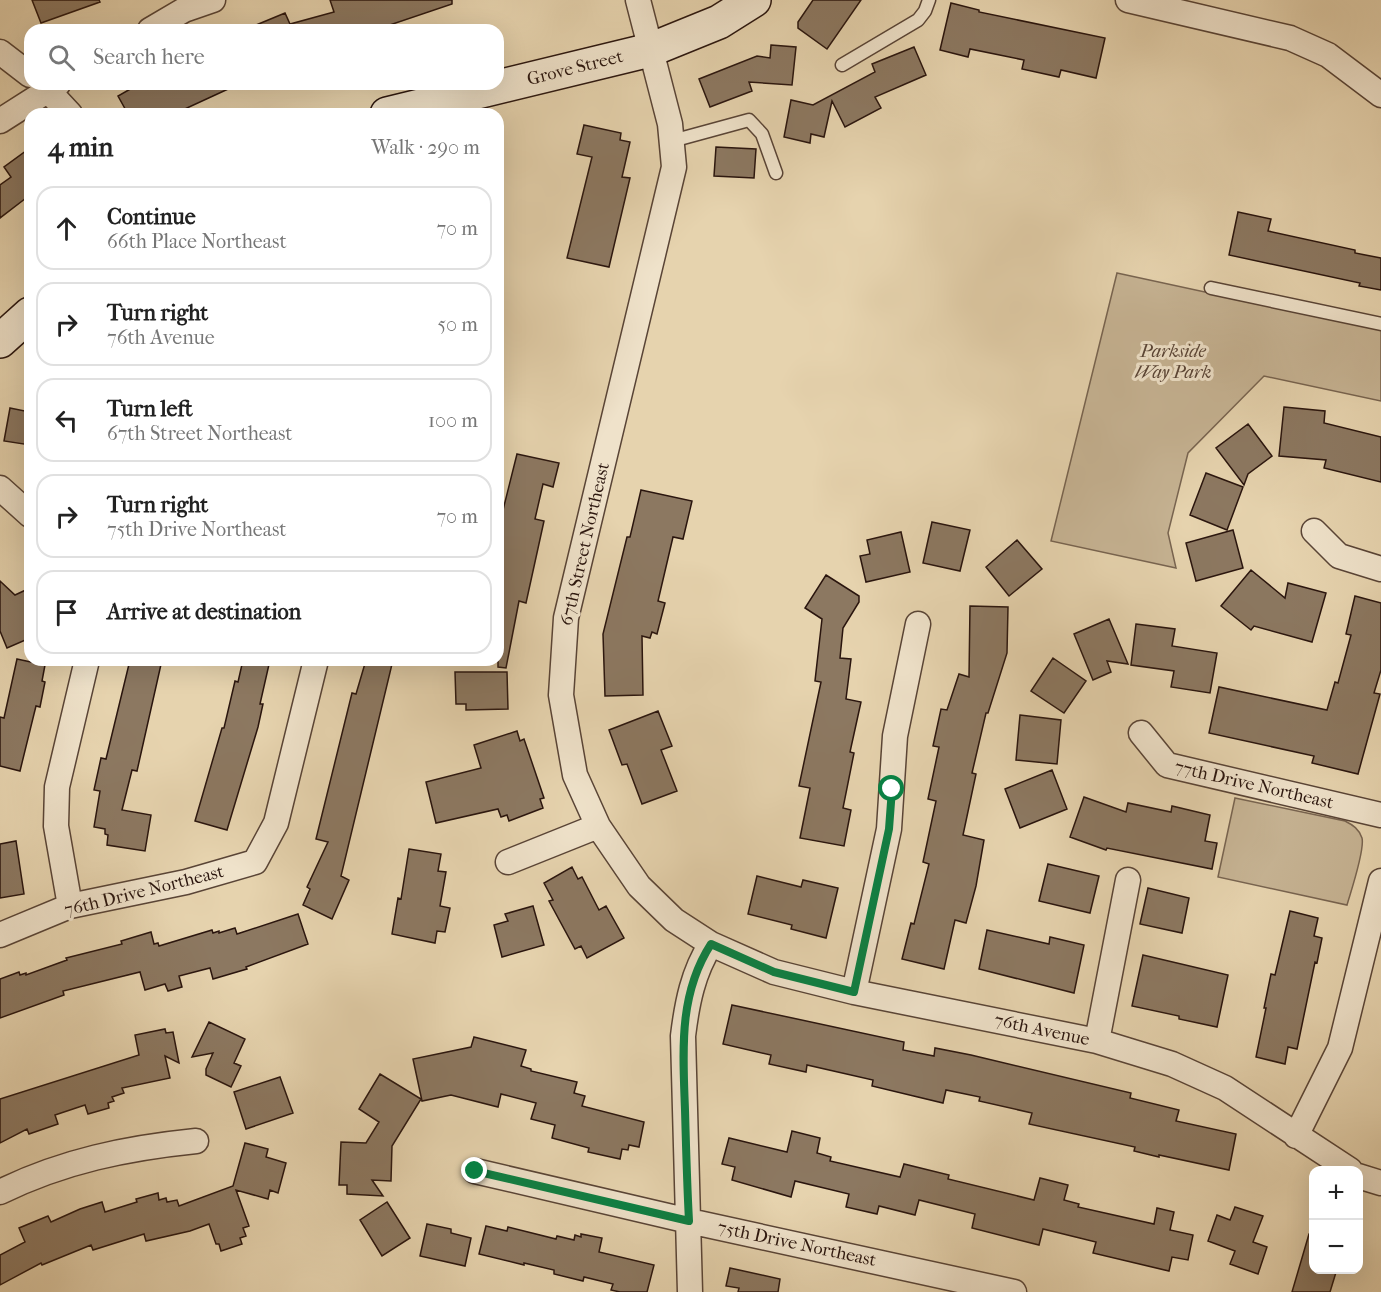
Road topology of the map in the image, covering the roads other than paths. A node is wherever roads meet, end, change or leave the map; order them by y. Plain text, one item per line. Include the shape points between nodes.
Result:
1 (213, 0) edge
2 (638, 0) edge
3 (754, 0) edge
4 (929, 0) edge
5 (1128, 0) edge
6 (182, 5) edge
7 (1180, 6) edge
8 (158, 24) edge
9 (650, 50) junction
10 (0, 52) edge
11 (842, 65) dead end
12 (24, 69) edge
13 (504, 86) edge
14 (37, 90) edge
15 (51, 90) edge
16 (486, 90) edge
17 (1381, 94) edge
18 (65, 108) edge
19 (412, 108) edge
20 (0, 121) edge
21 (672, 141) junction
22 (776, 173) dead end
23 (1211, 288) dead end
24 (24, 319) edge
25 (1381, 324) edge
26 (0, 341) edge
27 (0, 488) edge
28 (24, 510) edge
29 (1314, 531) dead end
30 (1381, 568) edge
31 (918, 624) dead end
32 (86, 666) edge
33 (315, 666) edge
34 (1140, 733) dead end
35 (1381, 815) edge
36 (598, 826) junction
37 (508, 862) dead end
38 (1128, 880) dead end
39 (1381, 881) edge
40 (70, 906) junction
41 (0, 935) edge
42 (711, 944) junction
43 (854, 992) junction
44 (1097, 1041) junction
45 (1296, 1136) junction
46 (196, 1141) dead end
47 (1344, 1166) edge
48 (475, 1171) dead end
49 (1363, 1177) edge
50 (1381, 1183) edge
51 (0, 1192) edge
52 (689, 1221) junction
53 (690, 1292) edge
54 (1014, 1292) edge

1 - 6 street
2 - 9 street, 67th Street Northeast
3 - 9 street, Grove Street via 719,22
4 - 11 lane via 918,20
5 - 7 street
6 - 8 street
7 - 17 street via 1290,38 1328,56
9 - 13 street, Grove Street
9 - 21 street, 67th Street Northeast
10 - 12 street
14 - 20 street
15 - 18 street
16 - 19 street, Grove Street
21 - 22 lane via 749,120 762,134
21 - 36 street, 67th Street Northeast via 674,168 566,618 561,695 575,775
23 - 25 lane
24 - 26 street
27 - 28 street
29 - 30 street via 1339,556
31 - 43 street via 895,736 889,829
32 - 40 street via 57,787 56,826
33 - 40 street, 76th Drive Northeast via 276,823 255,862 186,882
34 - 35 street, 77th Drive Northeast via 1167,765
36 - 37 street
36 - 42 street, 67th Street Northeast via 639,886 674,920
38 - 44 street
39 - 45 street via 1340,1048
40 - 41 street, 76th Drive Northeast
42 - 43 street, 76th Avenue via 774,972
42 - 52 street via 688,999 683,1036
43 - 44 street, 76th Avenue
44 - 45 street, 76th Avenue via 1172,1064 1225,1088
45 - 47 street, 76th Avenue
46 - 51 street via 139,1147 71,1163
48 - 52 street, 75th Drive Northeast
49 - 50 street
52 - 53 street
52 - 54 street, 75th Drive Northeast

